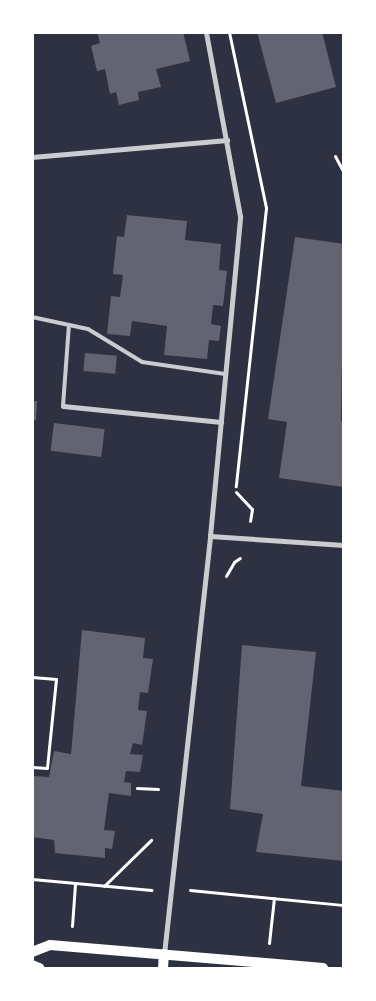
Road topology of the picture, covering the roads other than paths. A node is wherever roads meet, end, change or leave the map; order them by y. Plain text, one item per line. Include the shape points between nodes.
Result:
1 (206, 32) edge
2 (227, 140) junction
3 (32, 157) edge
4 (32, 317) edge
5 (69, 325) junction
6 (225, 374) junction
7 (63, 406) joint
8 (221, 422) junction
9 (210, 536) junction
10 (344, 545) edge
11 (32, 952) edge
12 (164, 954) junction
13 (32, 965) edge
14 (39, 968) edge
15 (163, 968) edge
16 (323, 968) edge

1 - 2 street
2 - 3 street
2 - 6 street via 240,216
4 - 5 lane
5 - 6 lane via 88,329 142,362
5 - 7 lane
6 - 8 street
7 - 8 street
8 - 9 street
9 - 10 street
9 - 12 street
11 - 12 main road via 50,945
12 - 15 main road
12 - 16 main road
13 - 14 main road

